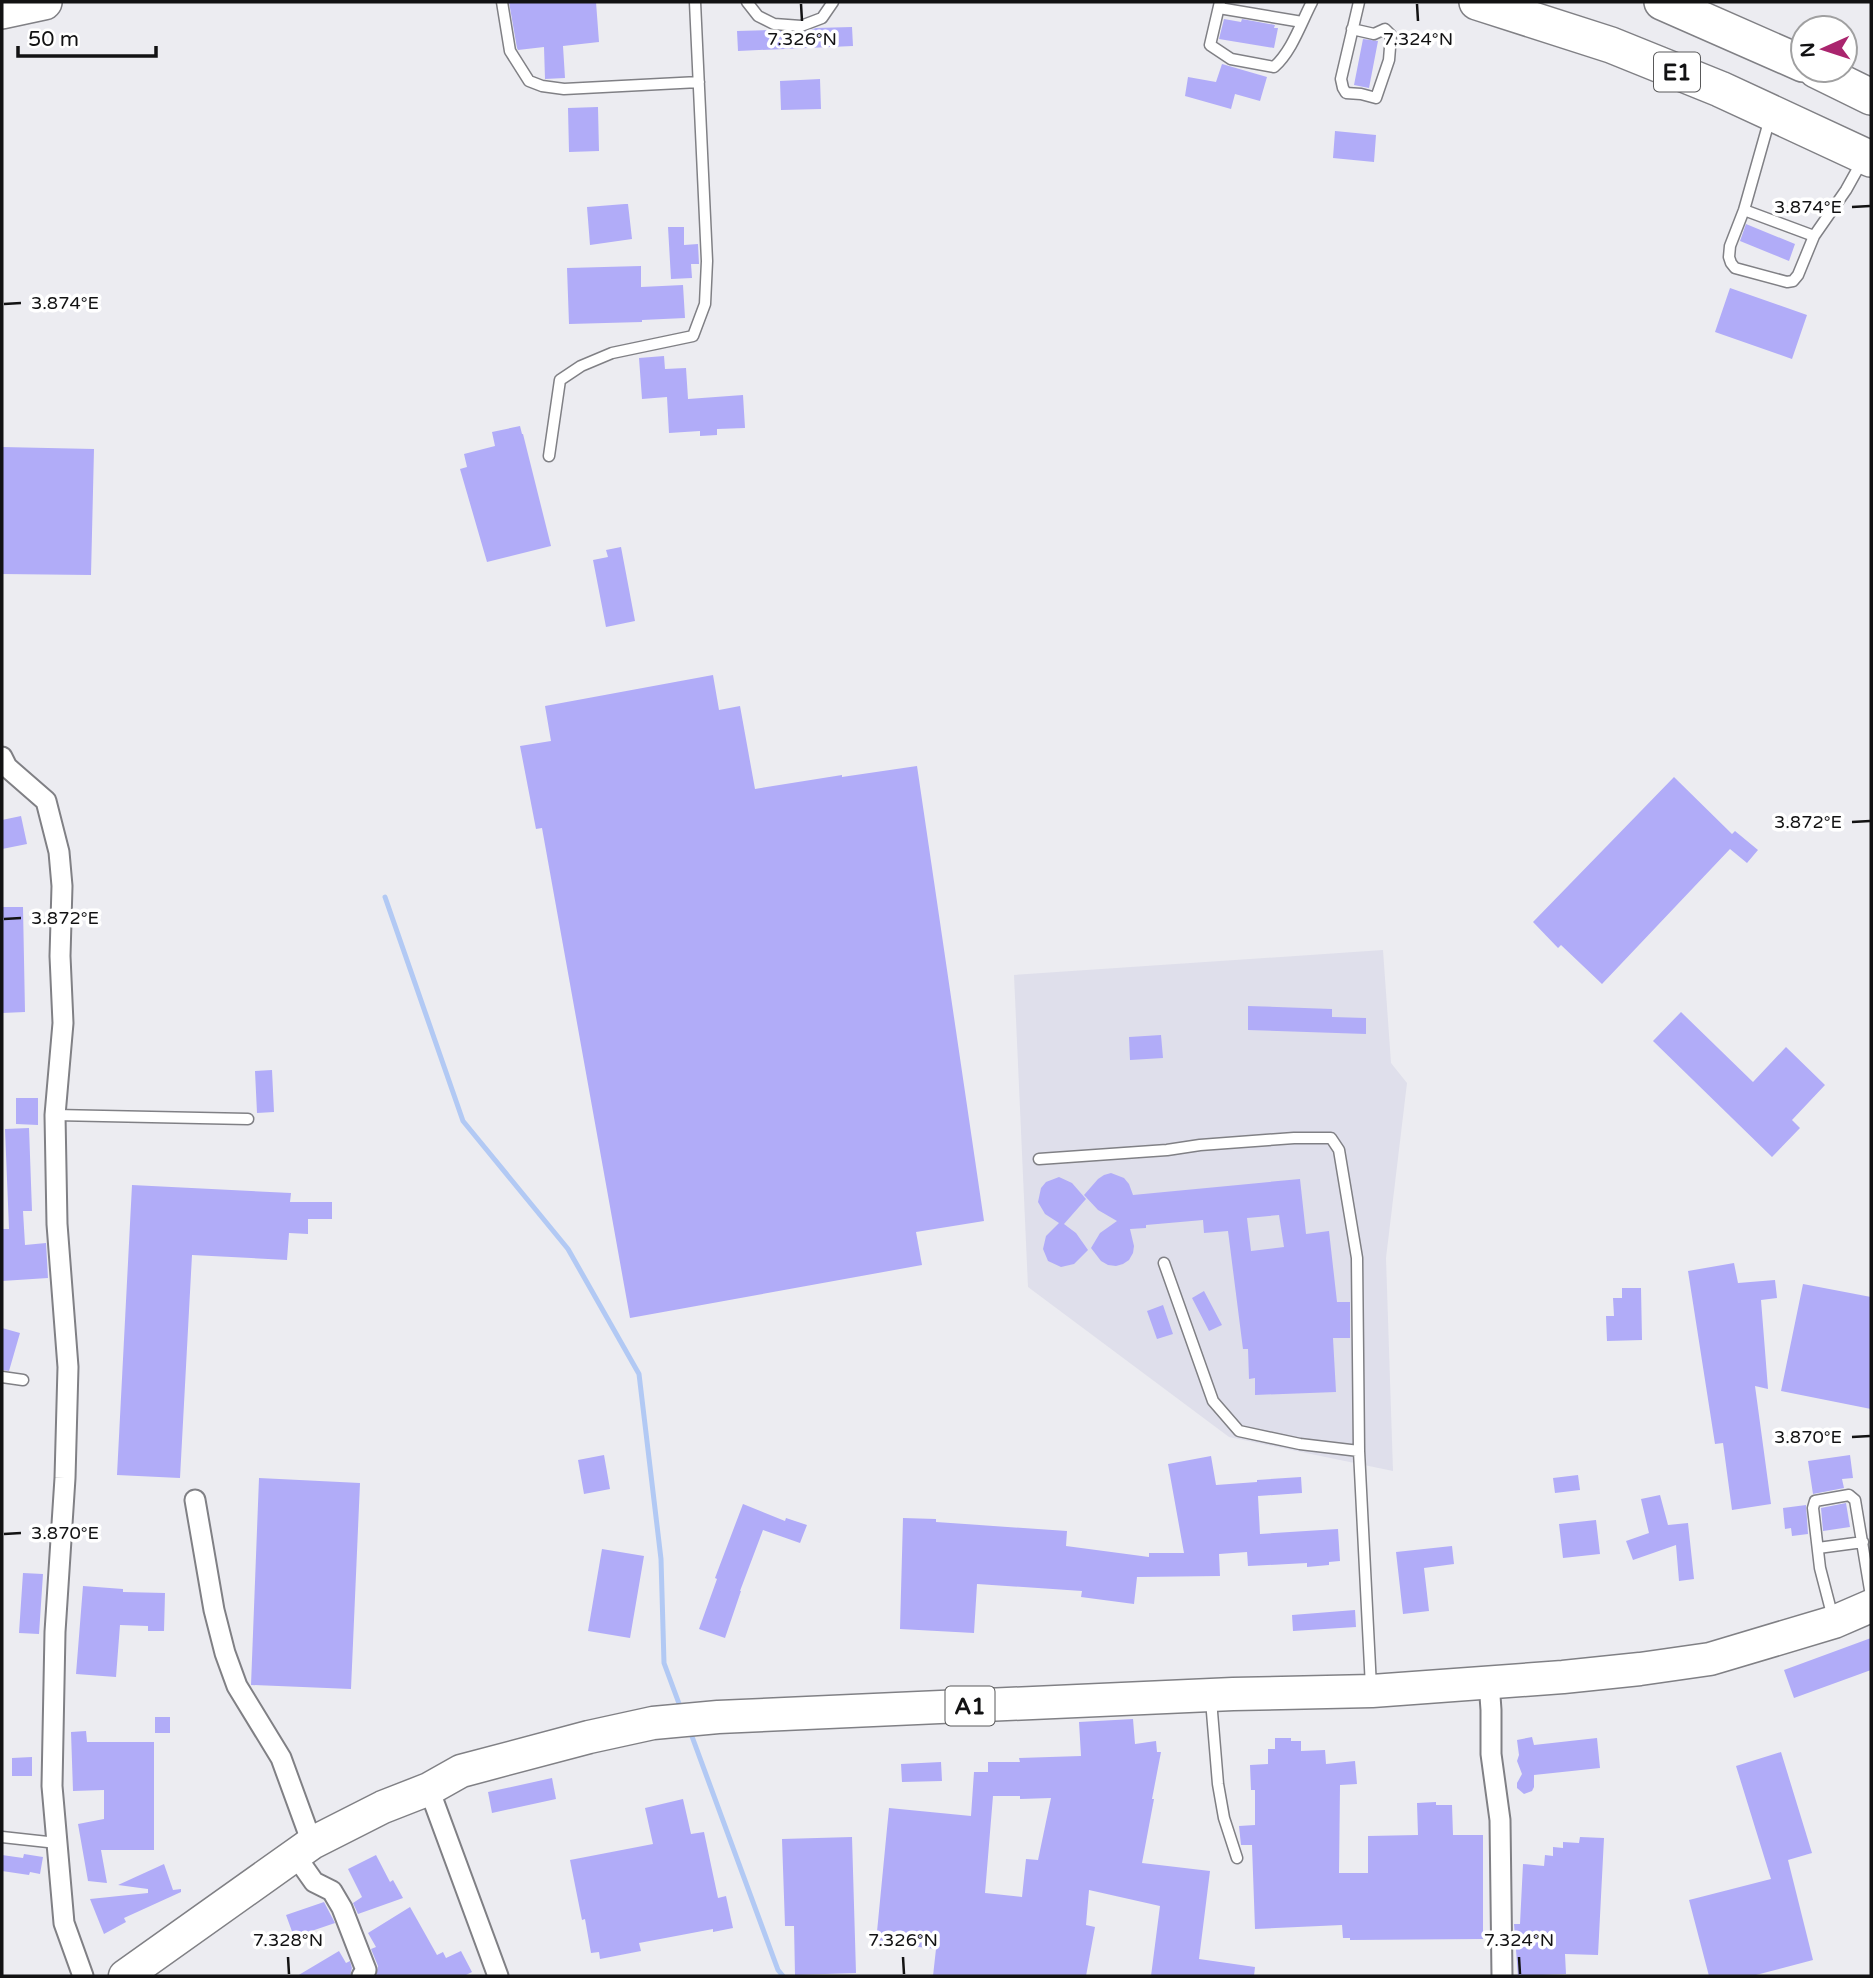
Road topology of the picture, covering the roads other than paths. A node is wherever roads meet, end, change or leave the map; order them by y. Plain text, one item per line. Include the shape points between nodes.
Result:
1 (44, 2) edge
2 (502, 2) edge
3 (695, 2) edge
4 (747, 2) edge
5 (833, 2) edge
6 (1312, 2) edge
7 (1359, 2) edge
8 (1477, 2) edge
9 (1662, 2) edge
10 (1220, 5) edge
11 (2, 11) edge
12 (1302, 22) junction
13 (1352, 29) junction
14 (1789, 58) edge
15 (699, 82) junction
16 (1845, 84) edge
17 (1871, 97) edge
18 (1771, 113) junction
19 (1868, 158) edge
20 (1744, 210) junction
21 (1814, 236) junction
22 (549, 456) dead end
23 (2, 757) edge
24 (55, 1115) junction
25 (248, 1119) dead end
26 (1040, 1159) dead end
27 (1164, 1262) dead end
28 (2, 1377) edge
29 (23, 1380) dead end
30 (1359, 1451) junction
31 (195, 1500) dead end
32 (1863, 1542) junction
33 (1818, 1548) junction
34 (1871, 1596) edge
35 (1871, 1606) edge
36 (1834, 1622) junction
37 (1489, 1682) junction
38 (1371, 1691) junction
39 (1211, 1695) junction
40 (429, 1789) junction
41 (2, 1837) edge
42 (57, 1843) junction
43 (303, 1849) junction
44 (1237, 1858) dead end
45 (83, 1976) edge
46 (125, 1976) edge
47 (362, 1976) edge
48 (498, 1976) edge
49 (1502, 1976) edge

1 - 11 highway
2 - 15 lane via 510,51 529,81 564,89
3 - 15 lane
4 - 5 lane via 758,16 774,24 801,26 822,19
6 - 12 lane
7 - 13 lane
8 - 18 highway, E1 via 1611,45
9 - 14 highway, E1
10 - 12 lane
10 - 12 lane via 1210,45 1231,59 1274,67
13 - 13 lane via 1343,88 1346,93 1376,98 1389,60 1391,35 1385,29 1374,34
15 - 22 lane via 705,304 692,336 611,353 560,380
16 - 17 highway
18 - 19 highway, E1
18 - 20 lane
19 - 21 lane
20 - 21 lane
20 - 21 lane via 1730,246 1735,268 1793,281
23 - 24 street via 7,767 46,801 59,852 63,1023
24 - 25 lane
24 - 42 street via 57,1224 68,1367 55,1632 52,1786
26 - 30 lane via 1331,1138 1339,1150 1357,1258
27 - 30 lane via 1213,1401 1239,1431
28 - 29 lane
30 - 38 lane
31 - 43 street via 225,1653 237,1686 281,1758
32 - 33 lane
32 - 33 lane via 1856,1501 1849,1495 1814,1502
32 - 34 lane
33 - 36 lane
35 - 36 highway, A1
36 - 37 highway, A1 via 1710,1659
37 - 38 highway, A1
37 - 49 street via 1491,1754 1500,1820
38 - 39 highway, A1
39 - 40 highway, A1 via 653,1723 461,1772
39 - 44 lane via 1217,1784
40 - 43 highway, A1 via 383,1807
40 - 48 street
41 - 42 lane
42 - 45 street via 64,1923
43 - 46 highway, A1
43 - 47 street via 314,1882 332,1891 342,1908 366,1970

